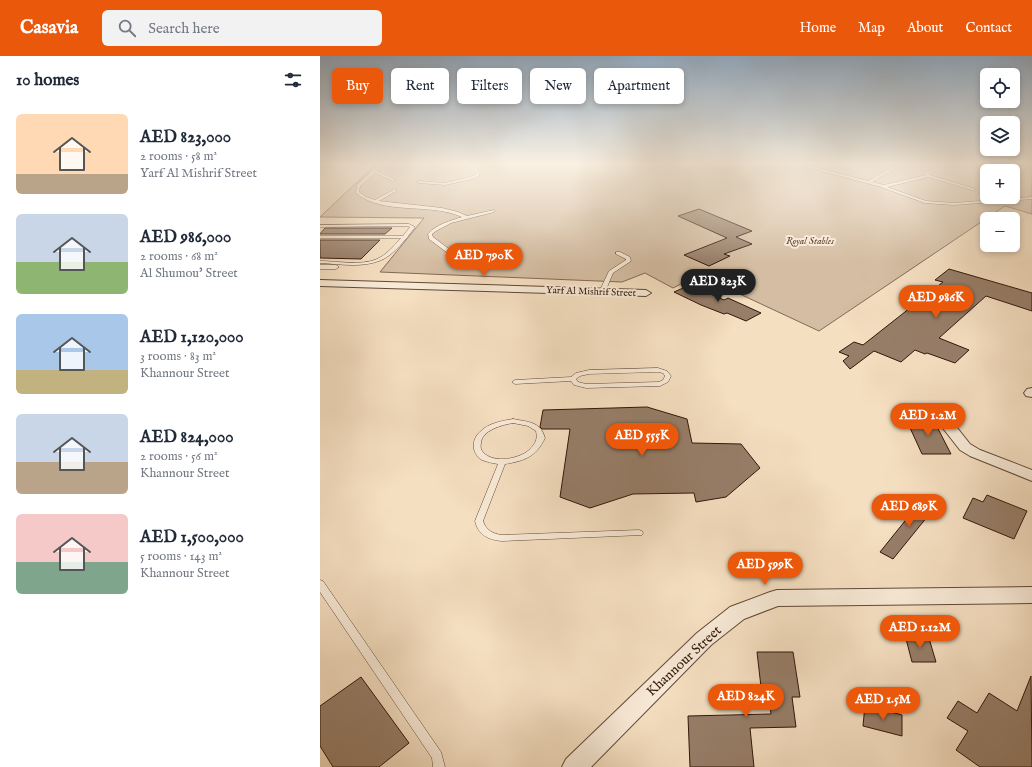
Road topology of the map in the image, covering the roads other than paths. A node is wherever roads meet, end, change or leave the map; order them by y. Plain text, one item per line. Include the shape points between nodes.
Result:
1 (360, 196) edge
2 (385, 196) edge
3 (909, 196) edge
4 (1032, 198) edge
5 (1023, 200) junction
6 (375, 202) junction
7 (1032, 203) edge
8 (492, 211) dead end
9 (468, 218) junction
10 (320, 226) edge
11 (322, 237) edge
12 (404, 237) junction
13 (320, 242) edge
14 (618, 254) dead end
15 (320, 262) edge
16 (463, 262) dead end
17 (320, 267) edge
18 (336, 268) dead end
19 (320, 283) edge
20 (602, 292) junction
21 (646, 293) dead end
22 (573, 379) junction
23 (515, 382) dead end
24 (942, 418) dead end
25 (502, 462) junction
26 (1032, 476) edge
27 (639, 533) dead end
28 (320, 584) edge
29 (1032, 595) edge
30 (439, 767) edge
31 (574, 767) edge

1 - 6 lane
2 - 6 lane
3 - 5 lane via 925,202 954,204
4 - 5 lane
5 - 7 lane
6 - 9 lane via 445,210
8 - 9 lane
9 - 16 lane via 438,227 430,234 431,238
10 - 12 lane via 413,226
11 - 12 lane
11 - 13 lane
12 - 15 lane via 377,261
14 - 20 lane via 629,261 611,272
17 - 18 lane
19 - 20 street, Yarf Al Mishrif Street
20 - 21 street, Yarf Al Mishrif Street
22 - 22 lane via 579,385 594,386 660,384 666,381 668,376 658,370 585,372
22 - 23 lane
24 - 26 street via 965,447
25 - 25 lane via 525,457 536,449 541,442 538,429 523,422 513,421 485,431 477,443 478,450 482,456
25 - 27 lane via 480,521 483,531 488,535 502,538
28 - 30 lane via 437,756
29 - 31 street, Khannour Street via 777,598 737,613 704,639

